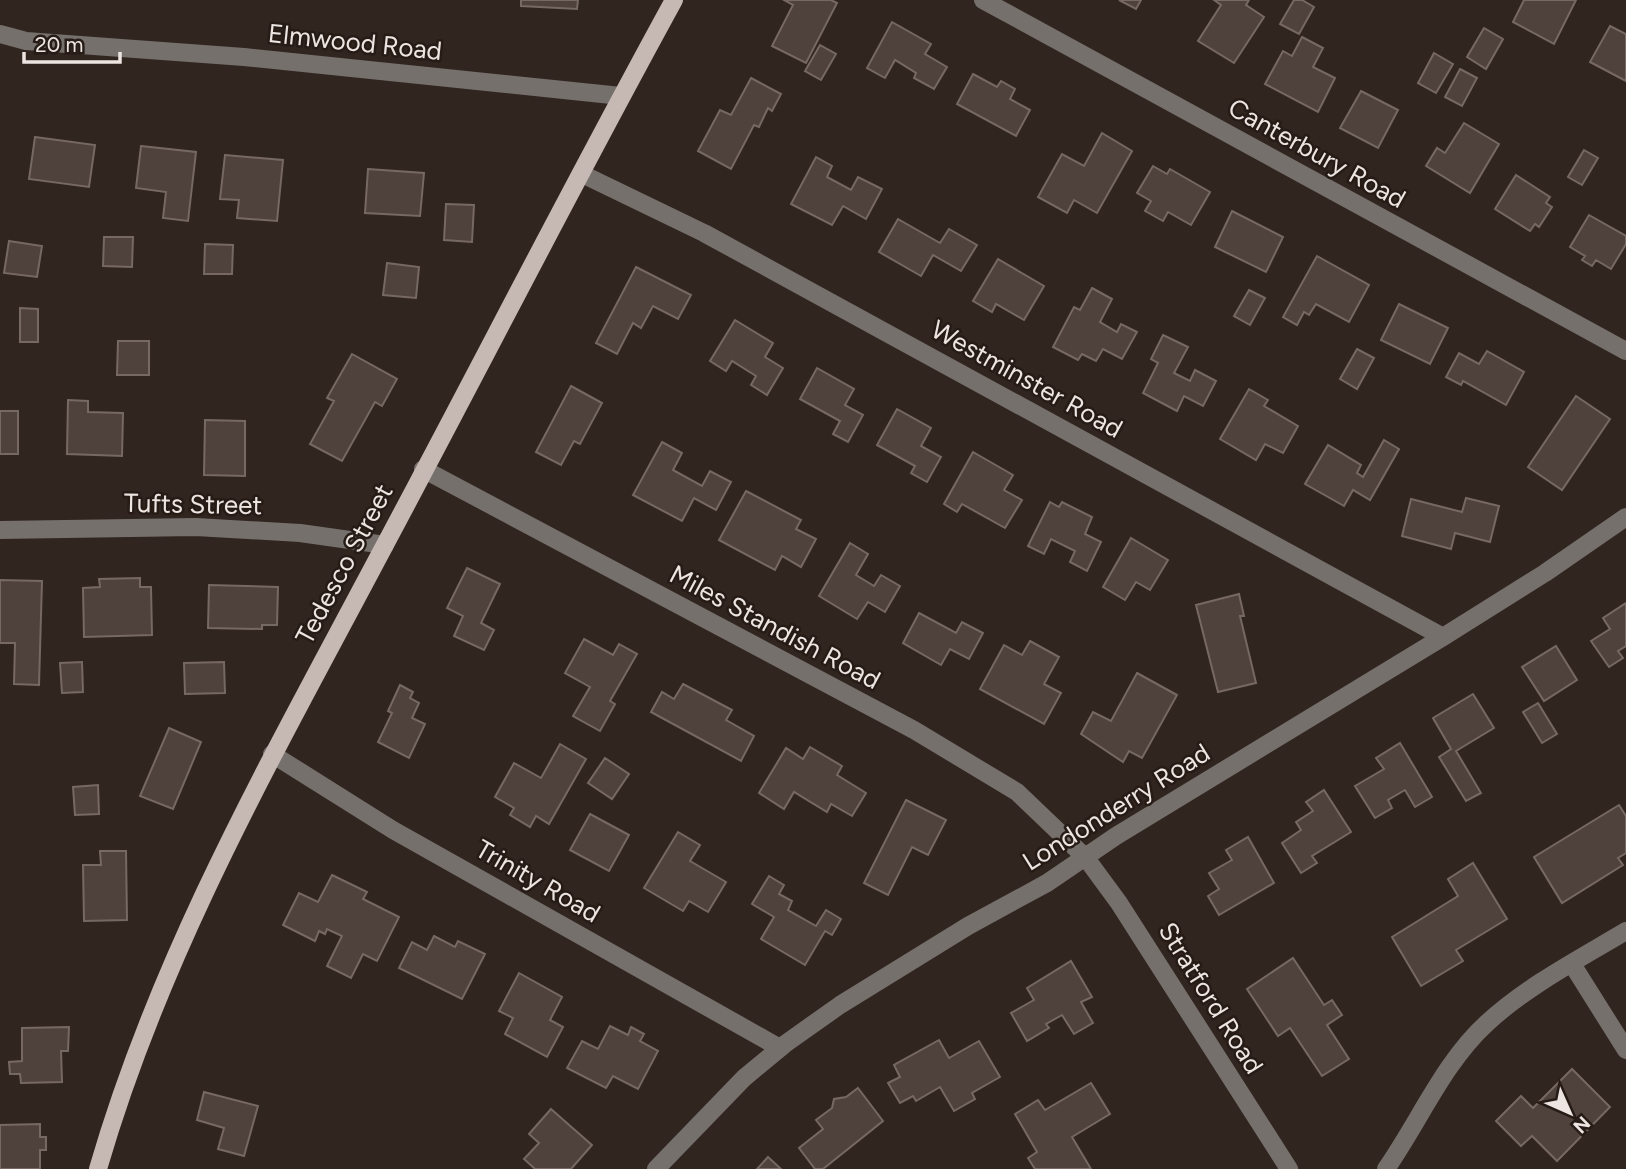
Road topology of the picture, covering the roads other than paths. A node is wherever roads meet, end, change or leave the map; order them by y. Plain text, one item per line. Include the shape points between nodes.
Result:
1 (674, 0) edge
2 (983, 0) edge
3 (0, 34) edge
4 (621, 96) junction
5 (582, 174) junction
6 (1626, 351) edge
7 (423, 469) junction
8 (1626, 517) edge
9 (0, 530) edge
10 (385, 545) junction
11 (1443, 637) junction
12 (272, 754) junction
13 (1085, 857) junction
14 (1626, 931) edge
15 (1572, 964) junction
16 (780, 1048) junction
17 (1626, 1050) edge
18 (98, 1169) edge
19 (656, 1169) edge
20 (1289, 1169) edge
21 (1386, 1169) edge

1 - 4 main road, Tedesco Street
2 - 6 street, Canterbury Road
3 - 4 street, Elmwood Road via 26,41 244,57
4 - 5 main road, Tedesco Street
5 - 7 main road, Tedesco Street
5 - 11 street, Westminster Road via 750,257
7 - 10 main road, Tedesco Street
7 - 13 street, Miles Standish Road via 971,763 1017,792
8 - 11 street, Londonderry Road
9 - 10 street, Tufts Street via 196,527 300,533
10 - 12 main road, Tedesco Street
11 - 13 street, Londonderry Road
12 - 16 street, Trinity Road via 393,830
12 - 18 main road, Tedesco Street via 170,965 127,1076
13 - 16 street, Londonderry Road via 840,1005
13 - 20 street, Stratford Road via 1165,972
14 - 15 street
15 - 17 street
15 - 21 street via 1486,1024
16 - 19 street, Londonderry Road via 744,1078

